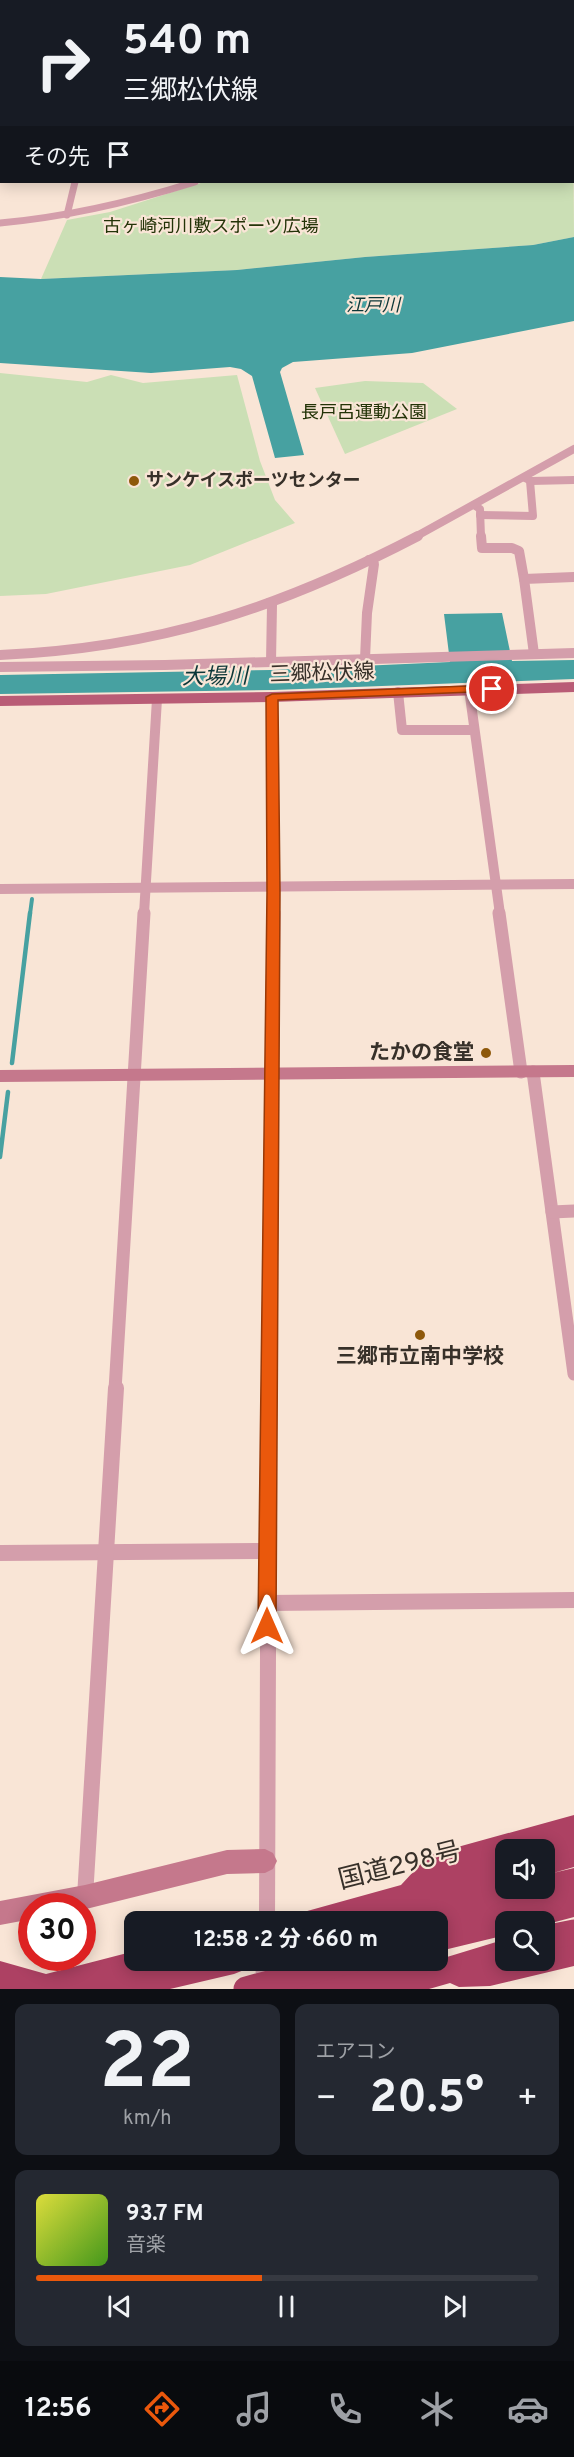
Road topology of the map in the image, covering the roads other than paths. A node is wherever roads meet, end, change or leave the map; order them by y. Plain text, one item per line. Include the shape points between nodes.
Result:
1 (75, 183) edge
2 (192, 183) edge
3 (67, 215) junction
4 (0, 223) edge
5 (574, 449) edge
6 (527, 479) junction
7 (574, 480) edge
8 (474, 505) junction
9 (480, 515) junction
10 (369, 560) junction
11 (574, 577) edge
12 (524, 579) junction
13 (269, 603) junction
14 (574, 653) edge
15 (534, 654) junction
16 (1, 657) edge
17 (365, 659) junction
18 (271, 662) junction
19 (0, 667) edge
20 (574, 687) edge
21 (469, 689) junction
22 (398, 692) junction
23 (272, 697) junction
24 (157, 699) junction
25 (0, 701) edge
26 (474, 730) junction
27 (574, 884) edge
28 (495, 885) junction
29 (274, 887) junction
30 (146, 888) junction
31 (0, 889) edge
32 (574, 1071) edge
33 (527, 1072) junction
34 (270, 1074) junction
35 (134, 1076) junction
36 (0, 1077) edge
37 (574, 1211) edge
38 (552, 1212) junction
39 (574, 1374) edge
40 (267, 1551) junction
41 (106, 1552) junction
42 (0, 1553) edge
43 (574, 1600) edge
44 (267, 1602) junction
45 (574, 1828) edge
46 (574, 1854) edge
47 (555, 1859) edge
48 (265, 1861) junction
49 (495, 1875) edge
50 (574, 1881) edge
51 (555, 1885) edge
52 (85, 1893) edge
53 (96, 1894) edge
54 (409, 1896) junction
55 (496, 1899) edge
56 (574, 1904) edge
57 (18, 1910) edge
58 (267, 1911) edge
59 (351, 1911) edge
60 (446, 1911) edge
61 (0, 1913) edge
62 (574, 1931) edge
63 (448, 1936) edge
64 (555, 1936) edge
65 (495, 1949) edge
66 (574, 1952) edge
67 (495, 1954) edge
68 (555, 1956) edge
69 (448, 1962) edge
70 (448, 1963) edge
71 (448, 1967) edge
72 (124, 1968) edge
73 (188, 1971) edge
74 (263, 1971) edge
75 (313, 1971) edge
76 (400, 1971) edge
77 (420, 1971) edge
78 (495, 1971) edge
79 (0, 1975) edge
80 (44, 1988) edge
81 (113, 1989) edge
82 (246, 1989) edge
83 (262, 1989) edge
84 (294, 1989) edge
85 (371, 1989) edge

1 - 3 street
2 - 3 street
3 - 4 street
5 - 6 street
6 - 7 street
6 - 8 street
6 - 9 street via 533,516
8 - 9 street via 480,508
8 - 10 street
9 - 12 street via 482,548 519,551
10 - 13 street
10 - 17 street via 374,564
11 - 12 street
12 - 15 street
13 - 16 street via 199,627 141,639
13 - 18 street
14 - 15 street
15 - 17 street
17 - 18 street
18 - 19 street
20 - 21 main road, 三郷松伏線
21 - 22 main road, 三郷松伏線
21 - 26 street
22 - 23 main road, 三郷松伏線
22 - 26 street via 402,730
23 - 24 main road, 三郷松伏線
23 - 29 street
24 - 25 main road, 三郷松伏線
24 - 30 street
26 - 28 street
27 - 28 street
28 - 29 street
28 - 33 street
29 - 30 street
29 - 34 street
30 - 31 street
30 - 35 street
32 - 33 street
33 - 34 street
33 - 38 street
34 - 35 street
34 - 40 street
35 - 36 street
35 - 41 street
37 - 38 street
38 - 39 street
40 - 41 street
40 - 44 street
41 - 42 street
41 - 52 street
43 - 44 street
44 - 48 street
45 - 54 highway via 436,1866
46 - 47 highway
48 - 53 street via 227,1862
48 - 58 street
49 - 54 highway, 国道298号
50 - 51 highway
54 - 59 highway, 国道298号
55 - 60 highway
56 - 63 highway
57 - 61 street
62 - 64 highway, bridge
65 - 69 highway
66 - 68 highway
67 - 70 highway
71 - 78 highway
72 - 80 highway
73 - 81 highway
74 - 83 street
75 - 82 highway, bridge
76 - 84 highway
77 - 85 highway
79 - 80 highway

